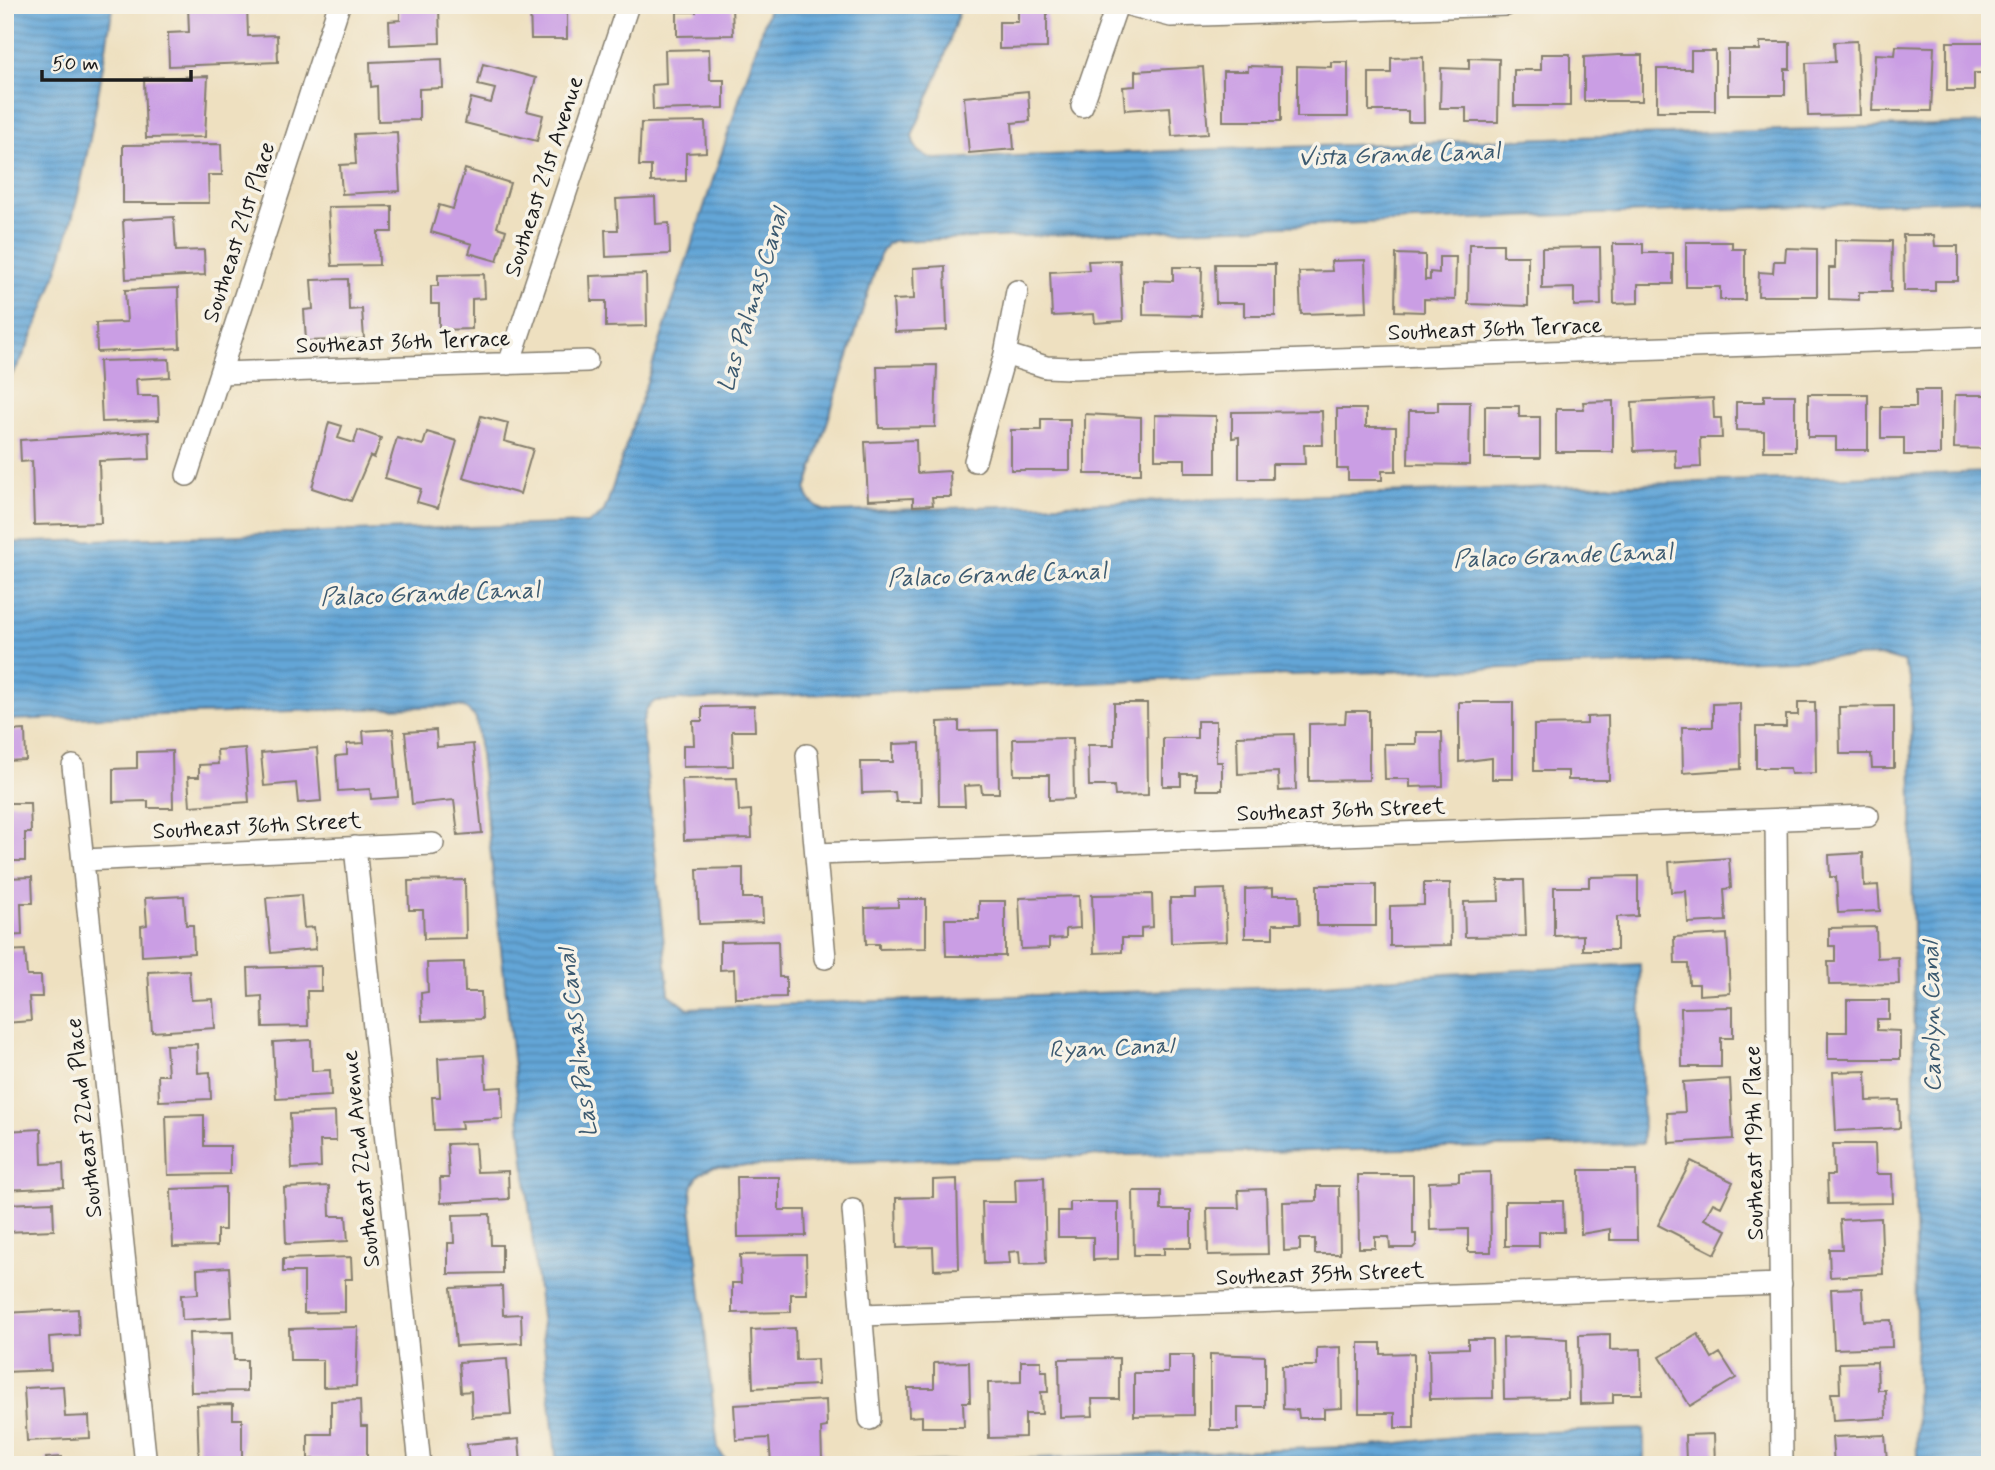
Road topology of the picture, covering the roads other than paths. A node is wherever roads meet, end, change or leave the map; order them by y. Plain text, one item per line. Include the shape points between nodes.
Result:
1 (339, 5) edge
2 (628, 5) edge
3 (1117, 5) edge
4 (1129, 5) edge
5 (1506, 5) edge
6 (1082, 106) dead end
7 (1017, 291) dead end
8 (1990, 337) edge
9 (1005, 355) junction
10 (587, 361) dead end
11 (509, 363) junction
12 (220, 373) junction
13 (975, 461) dead end
14 (187, 475) dead end
15 (807, 755) dead end
16 (73, 766) dead end
17 (1868, 816) dead end
18 (1776, 820) junction
19 (433, 844) dead end
20 (355, 847) junction
21 (816, 854) junction
22 (83, 860) junction
23 (825, 958) dead end
24 (853, 1210) dead end
25 (1781, 1284) junction
26 (862, 1315) junction
27 (870, 1419) dead end
28 (146, 1465) edge
29 (420, 1465) edge
30 (1782, 1465) edge

1 - 12 street, Southeast 21st Place
2 - 11 street, Southeast 21st Avenue
3 - 6 street
4 - 5 street via 1171,16
7 - 9 street
8 - 9 street, Southeast 36th Terrace via 1070,368 1046,367
9 - 13 street
10 - 11 street, Southeast 36th Terrace
11 - 12 street, Southeast 36th Terrace
12 - 14 street, Southeast 21st Place
15 - 21 street
16 - 22 street, Southeast 22nd Place
17 - 18 street, Southeast 36th Street
18 - 21 street, Southeast 36th Street
18 - 25 street, Southeast 19th Place
19 - 20 street, Southeast 36th Street
20 - 22 street, Southeast 36th Street
20 - 29 street, Southeast 22nd Avenue
21 - 23 street
22 - 28 street, Southeast 22nd Place
24 - 26 street
25 - 26 street, Southeast 35th Street
25 - 30 street, Southeast 19th Place
26 - 27 street

